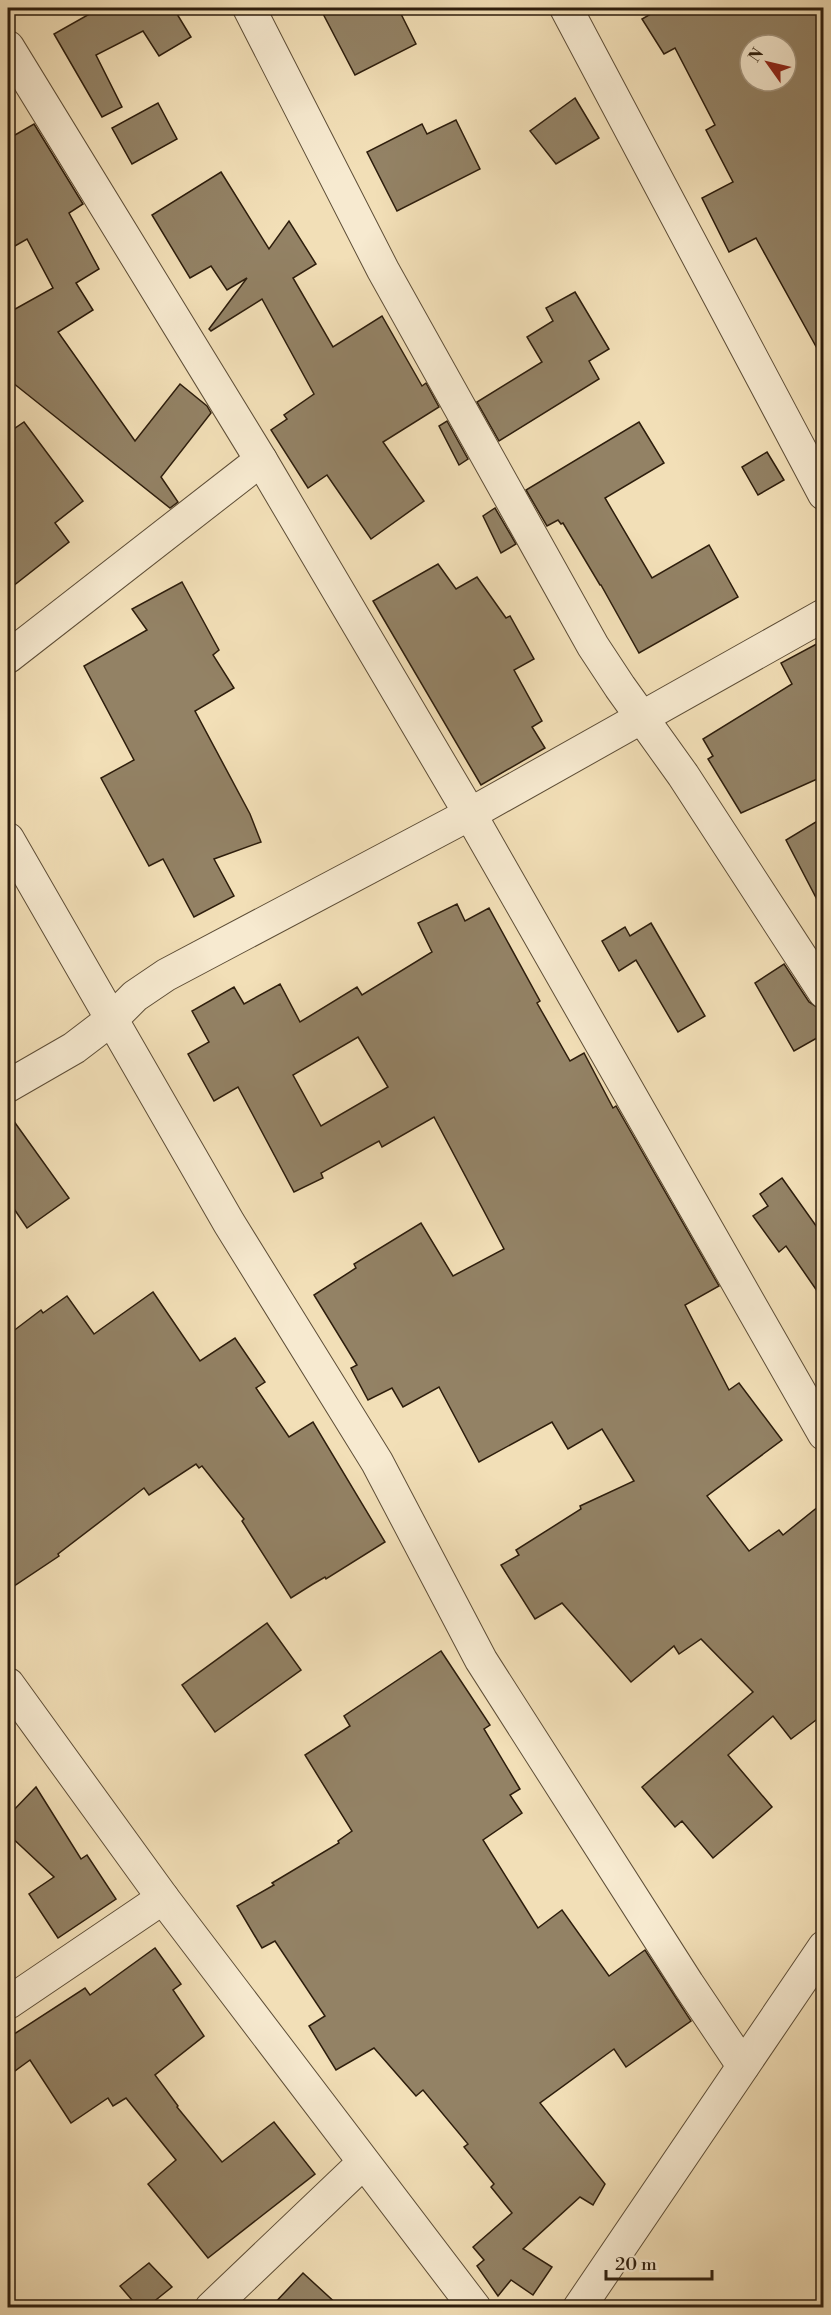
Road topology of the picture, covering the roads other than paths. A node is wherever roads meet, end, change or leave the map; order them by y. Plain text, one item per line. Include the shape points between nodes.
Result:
1 (249, 8) edge
2 (566, 8) edge
3 (8, 47) edge
4 (261, 460) junction
5 (824, 494) edge
6 (824, 615) edge
7 (8, 657) edge
8 (642, 718) junction
9 (470, 814) junction
10 (8, 839) edge
11 (824, 992) edge
12 (112, 1019) junction
13 (8, 1086) edge
14 (824, 1434) edge
15 (8, 1684) edge
16 (163, 1899) junction
17 (824, 1947) edge
18 (8, 2003) edge
19 (743, 2066) junction
20 (363, 2163) junction
21 (211, 2307) edge
22 (475, 2307) edge
23 (579, 2307) edge

1 - 8 street via 443,379 594,646
2 - 5 street
3 - 4 street
4 - 7 street
4 - 9 street
6 - 8 street
8 - 9 street
8 - 11 street
9 - 12 street via 166,975 135,996
9 - 14 street
10 - 12 street
12 - 13 street via 74,1048
12 - 19 street via 229,1223 377,1462 481,1660
15 - 16 street
16 - 18 street
16 - 20 street
17 - 19 street
19 - 23 street
20 - 21 street
20 - 22 street

